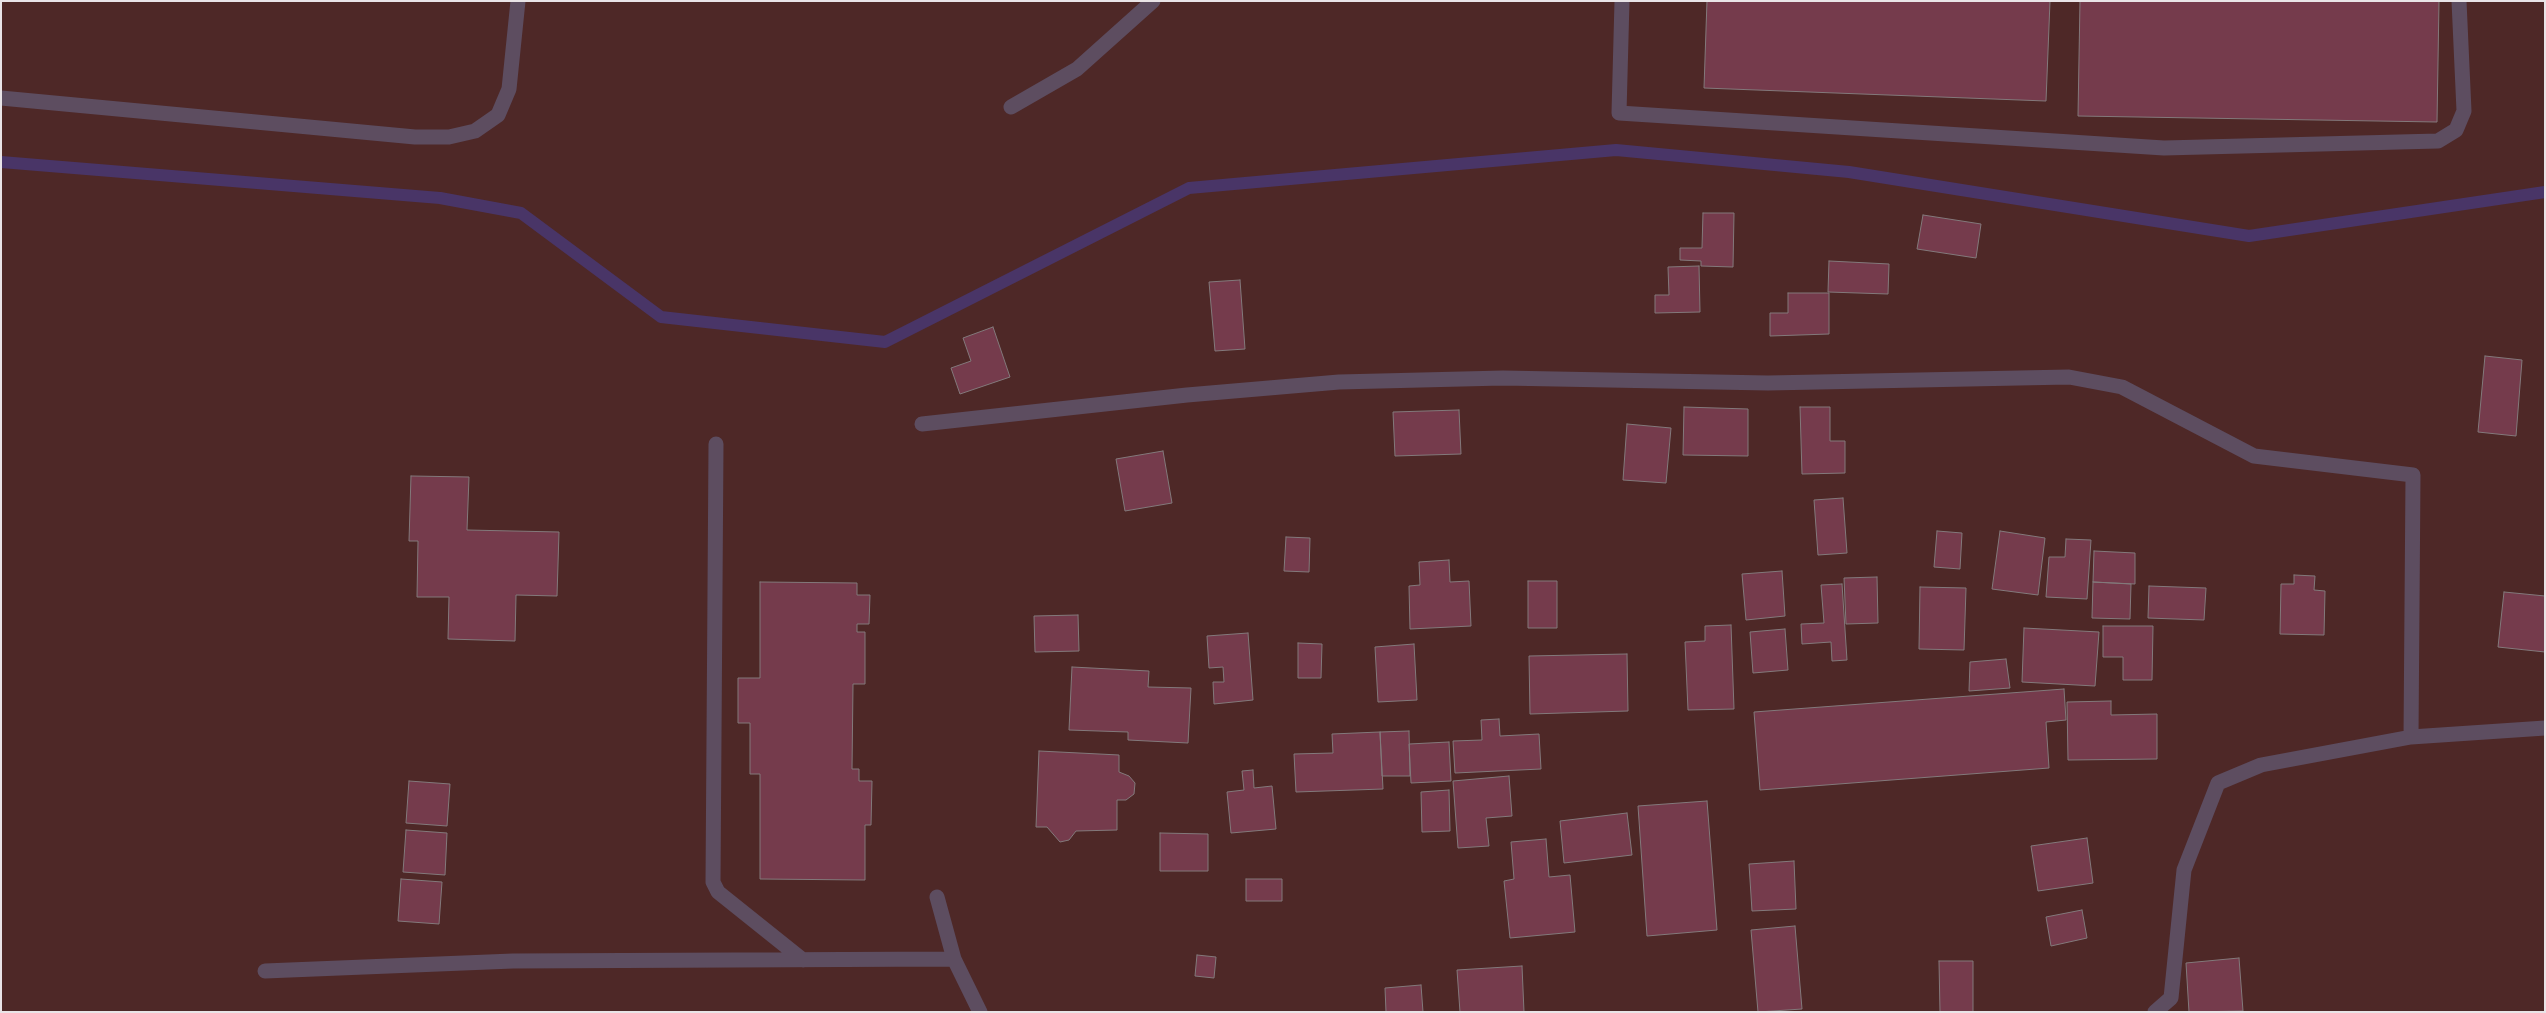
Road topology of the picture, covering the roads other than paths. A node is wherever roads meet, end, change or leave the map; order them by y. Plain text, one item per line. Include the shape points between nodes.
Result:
1 (518, 1) edge
2 (1153, 1) edge
3 (1622, 1) edge
4 (2459, 1) edge
5 (1, 98) edge
6 (1011, 107) dead end
7 (922, 424) dead end
8 (716, 444) dead end
9 (2545, 728) edge
10 (2411, 737) junction
11 (937, 897) dead end
12 (954, 959) junction
13 (803, 960) junction
14 (265, 971) dead end
15 (980, 1012) edge
16 (2155, 1012) edge

1 - 5 street via 509,89 498,115 475,131 449,137 415,137
2 - 6 street via 1077,70
3 - 4 street via 1619,113 2164,148 2438,142 2456,130 2464,111
7 - 10 street via 1339,382 1503,378 1768,383 2069,377 2122,386 2254,456 2413,475
8 - 13 street via 713,882 718,892
9 - 10 street
10 - 16 street via 2261,765 2218,783 2184,870 2171,998
11 - 12 street
12 - 13 street
12 - 15 street
13 - 14 street via 513,961

